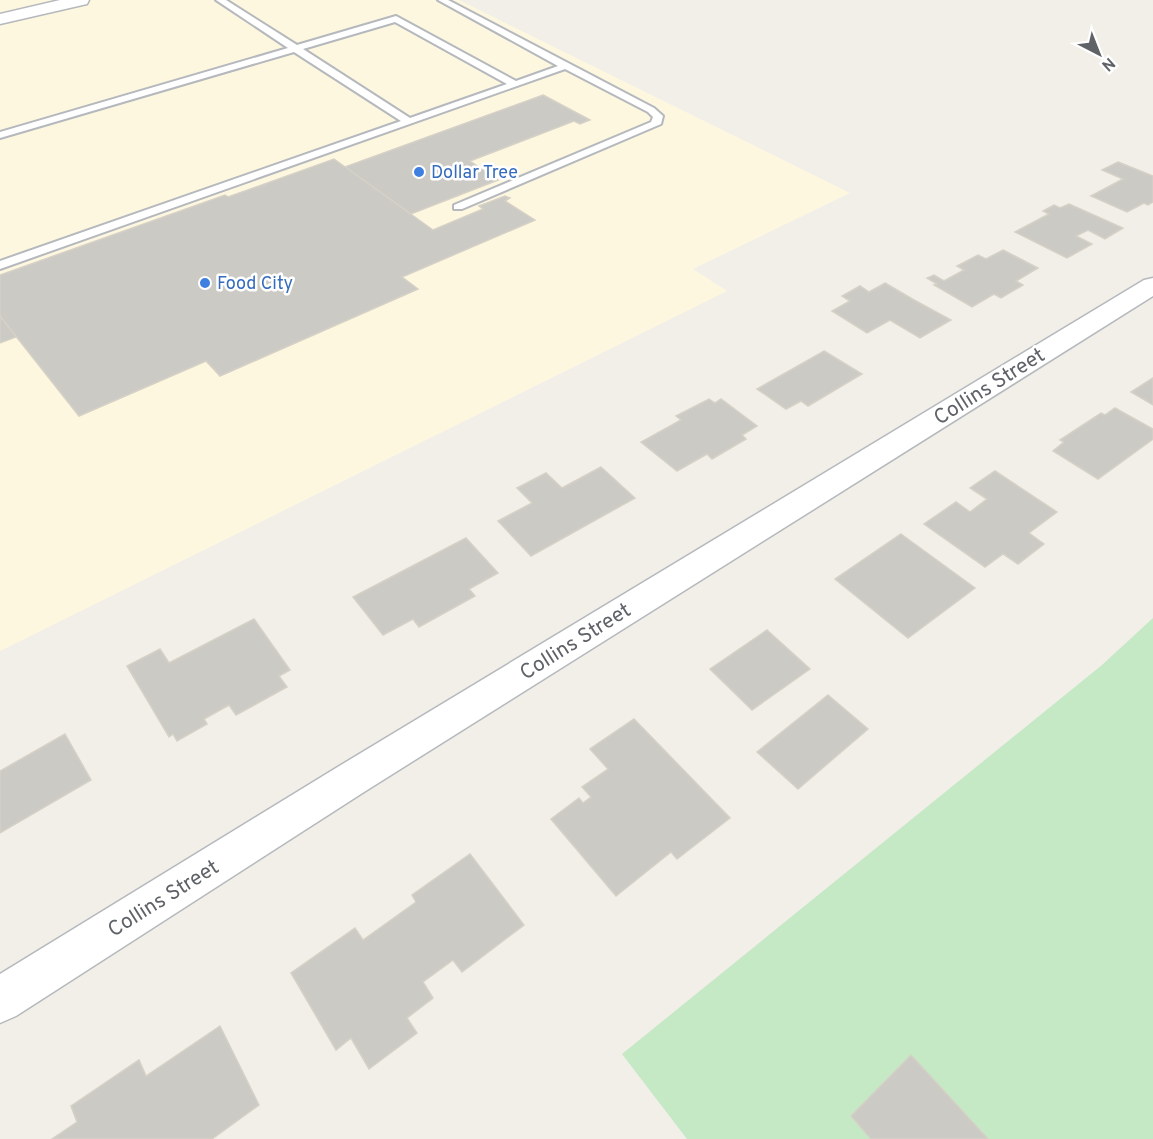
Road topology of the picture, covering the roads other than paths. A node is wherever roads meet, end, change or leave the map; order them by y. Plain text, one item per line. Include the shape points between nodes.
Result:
1 (81, 0) edge
2 (220, 0) edge
3 (442, 0) edge
4 (0, 19) edge
5 (295, 49) junction
6 (566, 66) junction
7 (515, 84) junction
8 (408, 121) junction
9 (0, 135) edge
10 (458, 207) dead end
11 (0, 265) edge
12 (1153, 285) edge
13 (0, 1000) edge

1 - 4 street
2 - 5 lane
3 - 6 lane
5 - 7 lane via 396,19
5 - 8 lane
5 - 9 lane
6 - 7 lane
6 - 10 lane via 651,110 658,116 656,124
7 - 8 lane
8 - 11 lane
12 - 13 street, Collins Street

